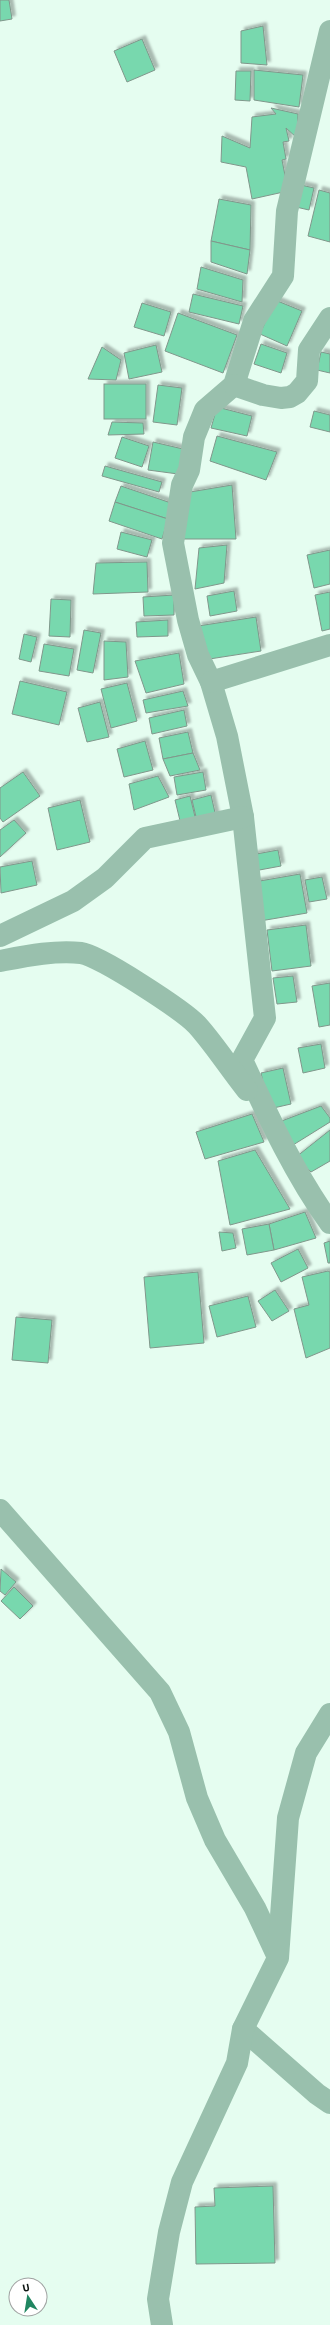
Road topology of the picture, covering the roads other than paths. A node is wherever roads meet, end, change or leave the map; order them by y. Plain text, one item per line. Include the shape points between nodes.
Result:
1 (330, 31) edge
2 (330, 318) edge
3 (234, 385) junction
4 (330, 645) edge
5 (211, 682) junction
6 (243, 817) junction
7 (0, 936) edge
8 (0, 961) edge
9 (271, 1121) junction
10 (330, 1223) edge
11 (0, 1510) edge
12 (330, 1714) edge
13 (278, 1958) junction
14 (243, 2029) junction
15 (330, 2103) edge
16 (162, 2325) edge

1 - 3 street via 287,211 283,276 254,321
2 - 3 street via 310,350 307,381 297,393 281,398
3 - 5 street via 205,410 194,437 189,470 182,485 173,543 188,620 198,655
4 - 5 street
5 - 6 street via 227,736
6 - 7 street via 145,838 105,878 73,900
6 - 9 street via 265,1018 242,1060
8 - 9 street via 36,954 83,953 115,969 196,1024
9 - 10 street via 312,1198
11 - 13 street via 160,1692 179,1732 197,1798 215,1840 255,1908
12 - 13 street via 306,1753 288,1818
13 - 14 street
14 - 15 street
14 - 16 street via 237,2063 182,2182 169,2232 158,2299

